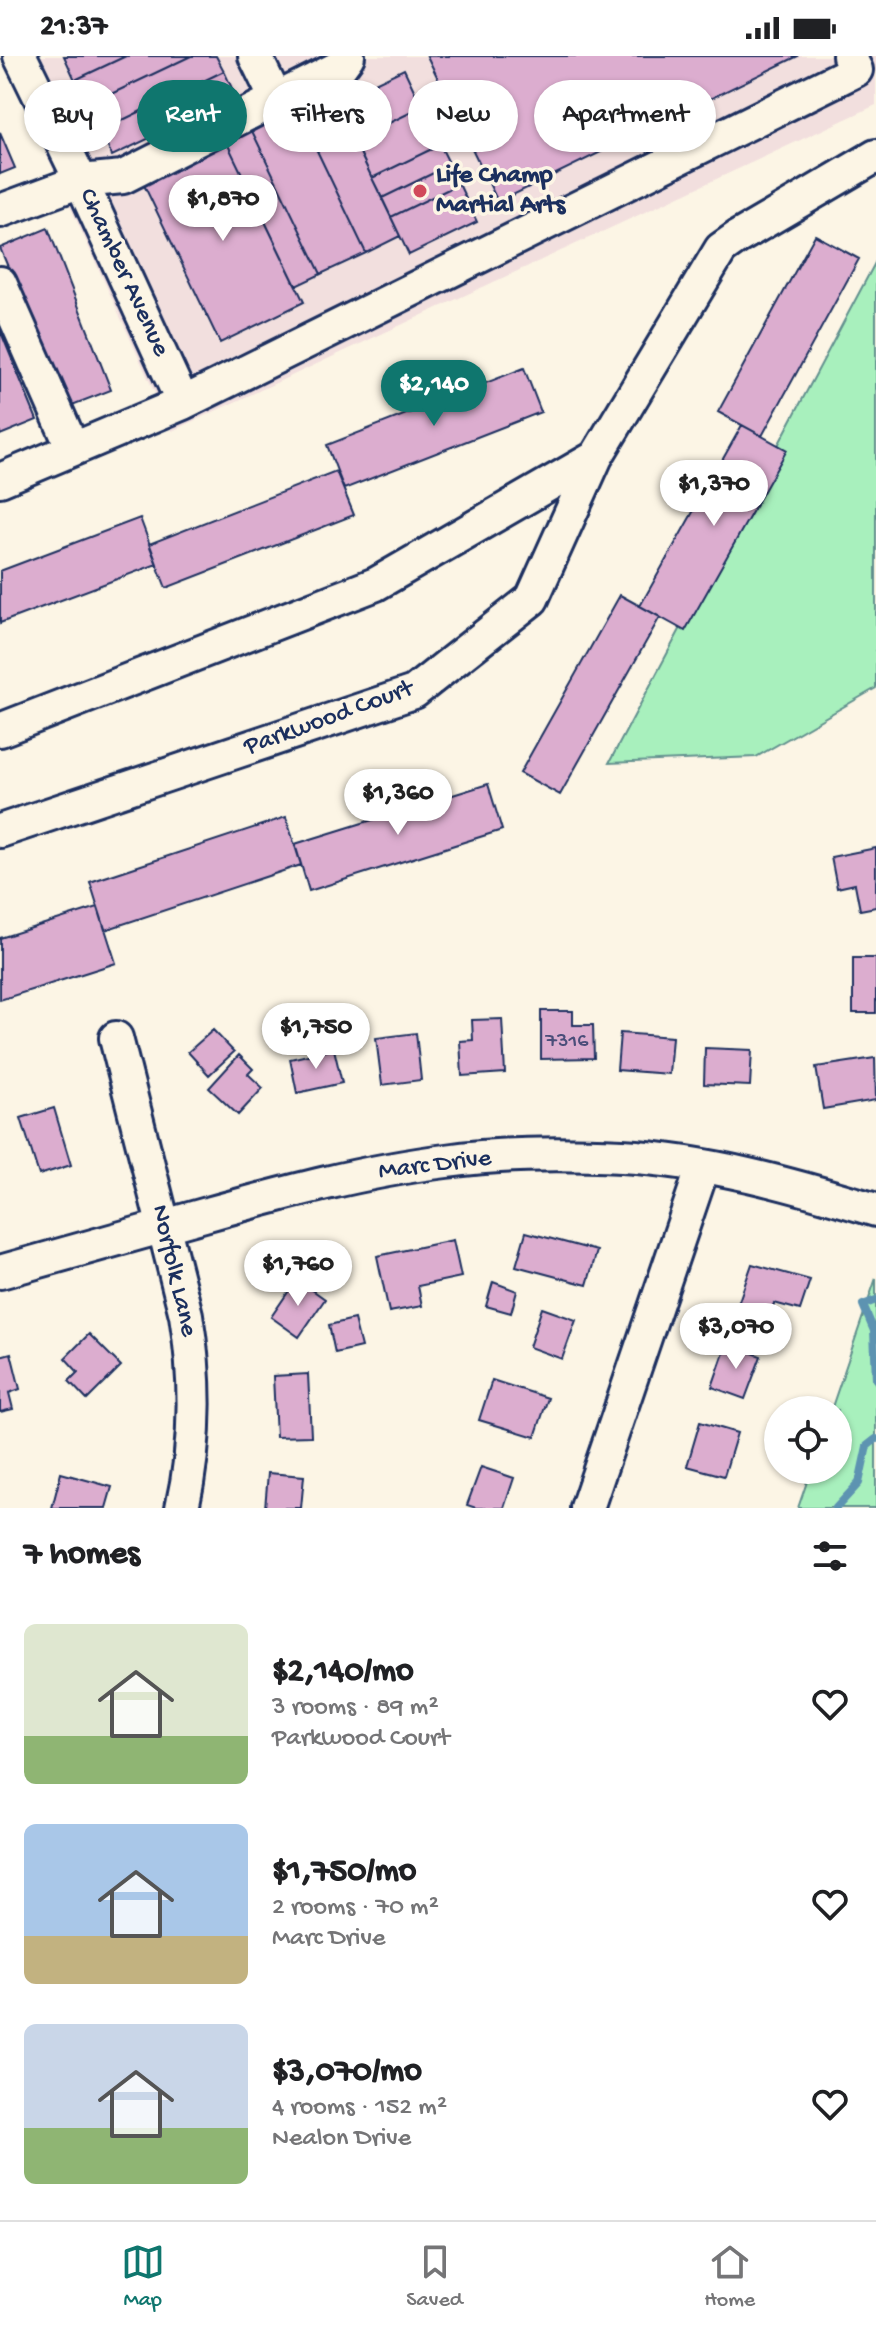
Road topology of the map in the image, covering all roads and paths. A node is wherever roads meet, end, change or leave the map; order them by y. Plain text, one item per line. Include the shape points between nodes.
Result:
1 (20, 56) edge
2 (255, 56) edge
3 (348, 56) edge
4 (849, 56) edge
5 (267, 80) edge
6 (314, 80) edge
7 (263, 106) edge
8 (876, 156) edge
9 (81, 181) junction
10 (0, 211) edge
11 (0, 283) edge
12 (183, 403) junction
13 (73, 449) junction
14 (596, 457) junction
15 (0, 480) edge
16 (0, 730) edge
17 (0, 831) edge
18 (116, 1038) dead end
19 (703, 1167) junction
20 (876, 1210) edge
21 (164, 1226) junction
22 (0, 1272) edge
23 (182, 1508) edge
24 (587, 1508) edge

1 - 9 street, Chamber Avenue
2 - 5 street
3 - 6 street via 340,67
4 - 12 street via 856,70
7 - 9 street via 123,177
8 - 14 street, Parkwood Court via 721,249
9 - 10 street
9 - 12 street, Chamber Avenue
11 - 13 street
12 - 13 street
13 - 15 street
14 - 16 street, Parkwood Court via 376,584
14 - 17 street, Parkwood Court via 532,599 414,692
18 - 21 street, Norfolk Lane
19 - 20 street, Marc Drive via 790,1184
19 - 21 street, Marc Drive via 610,1156 449,1160 298,1189
19 - 24 street
21 - 22 street, Marc Drive
21 - 23 street, Norfolk Lane via 193,1359 195,1406

